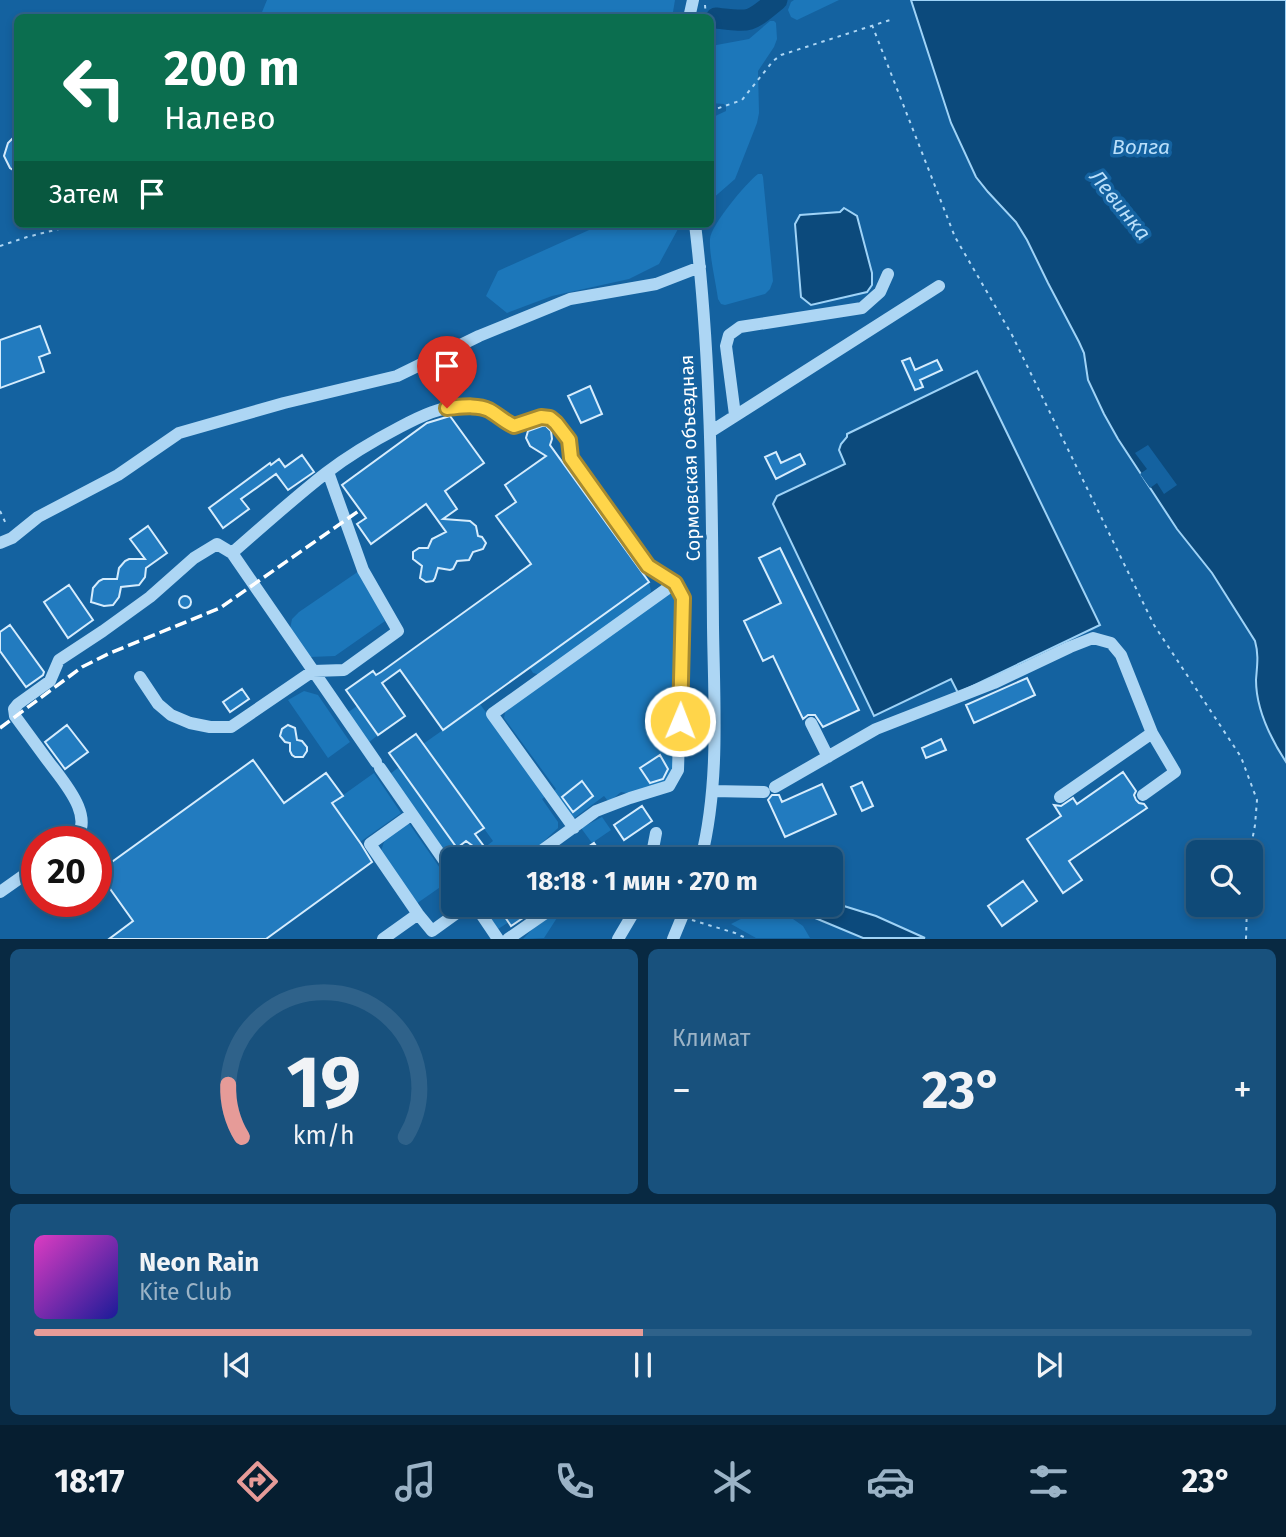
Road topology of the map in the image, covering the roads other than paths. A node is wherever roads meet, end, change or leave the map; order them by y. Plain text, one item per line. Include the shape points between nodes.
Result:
1 (695, 228) edge
2 (700, 267) junction
3 (888, 274) dead end
4 (939, 286) dead end
5 (735, 415) junction
6 (710, 432) junction
7 (328, 471) junction
8 (6, 541) edge
9 (232, 553) junction
10 (675, 583) junction
11 (313, 670) junction
12 (140, 677) dead end
13 (811, 723) dead end
14 (1152, 733) junction
15 (828, 757) junction
16 (712, 791) junction
17 (1143, 795) dead end
18 (1060, 797) dead end
19 (412, 814) junction
20 (81, 826) edge
21 (574, 828) junction
22 (656, 833) dead end
23 (547, 847) edge
24 (653, 847) edge
25 (703, 847) edge
26 (441, 850) edge
27 (21, 877) edge
28 (0, 891) edge
29 (418, 915) junction
30 (451, 917) edge
31 (483, 917) edge
32 (540, 917) edge
33 (631, 917) edge
34 (682, 917) edge
35 (383, 939) edge
36 (498, 939) edge
37 (508, 939) edge
38 (618, 939) edge
39 (673, 939) edge

1 - 2 street, Сормовская объездная
2 - 6 street, Сормовская объездная
2 - 8 street via 656,284 570,299 397,376 179,433
3 - 5 street via 880,292 862,309 740,327 729,335 726,346
4 - 5 street
5 - 6 street
6 - 16 street, Сормовская объездная
7 - 9 street
7 - 10 street via 386,434 447,408 488,410 514,426 550,418 569,440 571,458 648,566
7 - 11 street via 363,569 398,631 344,670
9 - 11 street
9 - 20 street via 217,544 194,558 150,597 59,660 50,681 14,709 76,799
10 - 21 street via 683,598 678,770 669,786 596,811
10 - 21 street via 492,714
11 - 12 street via 231,727 210,727 171,715
11 - 19 street
13 - 15 street
14 - 15 street via 1121,655 1111,643 1093,638 876,729
14 - 17 street via 1175,772
14 - 18 street
15 - 16 street via 770,789
16 - 25 street, Сормовская объездная
19 - 26 street
19 - 29 street via 370,844
21 - 23 street
22 - 24 street
27 - 28 street
29 - 30 street via 432,931
29 - 35 street
31 - 36 street
32 - 37 street
33 - 38 street
34 - 39 street

